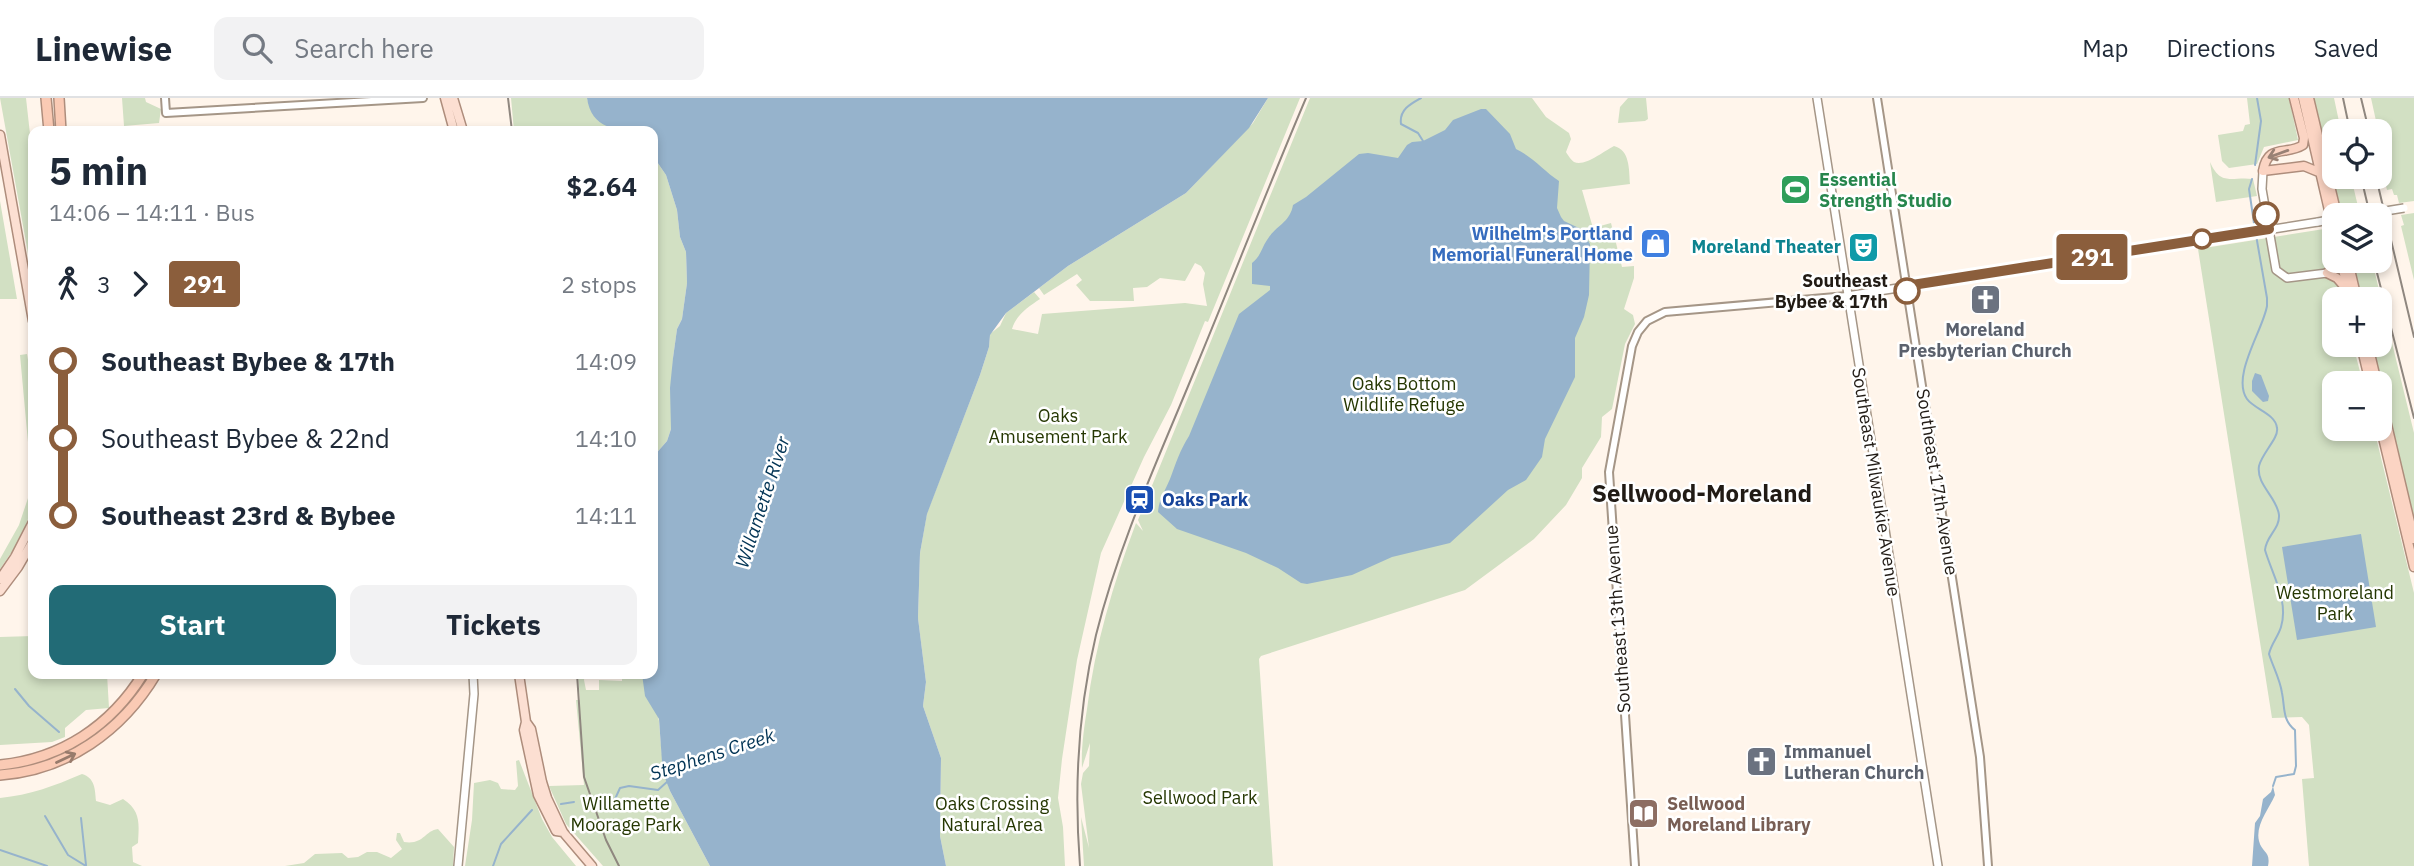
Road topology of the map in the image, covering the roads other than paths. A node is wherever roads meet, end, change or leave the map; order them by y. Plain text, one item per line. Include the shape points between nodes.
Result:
1 (46, 98) edge
2 (59, 98) edge
3 (165, 98) edge
4 (424, 98) edge
5 (445, 98) edge
6 (453, 98) edge
7 (1816, 98) edge
8 (1877, 98) edge
9 (2294, 98) edge
10 (2303, 98) edge
11 (2309, 98) edge
12 (49, 126) edge
13 (61, 126) edge
14 (453, 126) edge
15 (461, 126) edge
16 (0, 135) edge
17 (2263, 171) junction
18 (2321, 173) junction
19 (2328, 203) edge
20 (2333, 203) edge
21 (2414, 207) edge
22 (2392, 210) edge
23 (2322, 221) edge
24 (2269, 229) junction
25 (2328, 273) joint
26 (1906, 286) junction
27 (2343, 287) edge
28 (28, 295) edge
29 (1847, 296) junction
30 (2384, 441) edge
31 (2391, 441) edge
32 (28, 532) edge
33 (2414, 538) edge
34 (28, 550) edge
35 (2414, 567) edge
36 (1, 576) edge
37 (0, 591) edge
38 (139, 679) edge
39 (153, 679) edge
40 (473, 679) edge
41 (520, 679) edge
42 (526, 722) junction
43 (0, 765) edge
44 (0, 775) edge
45 (536, 786) junction
46 (545, 791) junction
47 (563, 832) junction
48 (458, 866) edge
49 (592, 866) edge
50 (1635, 866) edge
51 (1938, 866) edge
52 (1988, 866) edge

1 - 12 highway
2 - 13 highway
3 - 4 street via 166,113
5 - 14 main road
6 - 15 main road
7 - 29 main road, Southeast Milwaukie Avenue
8 - 26 street, Southeast 17th Avenue
9 -> 17 highway via 2303,145 2268,156
10 - 18 highway
11 - 20 highway
16 - 28 main road
17 - 18 highway via 2304,166
17 - 24 main road
18 - 19 highway
21 - 22 main road, bridge
23 - 24 main road, bridge
24 - 25 main road via 2280,275
24 - 26 main road
25 - 27 highway
26 - 29 main road
26 - 52 street, Southeast 17th Avenue via 1980,757
29 - 50 street, Southeast 13th Avenue via 1660,313 1647,321 1635,338 1609,472
29 - 51 main road, Southeast Milwaukie Avenue
30 - 35 highway
31 - 33 highway
32 - 36 main road
34 - 37 main road
38 - 43 highway via 122,703 81,738 43,757
44 -> 39 highway via 39,769 88,747 122,719
40 - 48 main road
41 - 42 main road
42 - 45 main road
42 - 46 main road
45 - 46 main road
45 - 47 main road via 551,823
46 - 47 main road
47 - 49 main road

